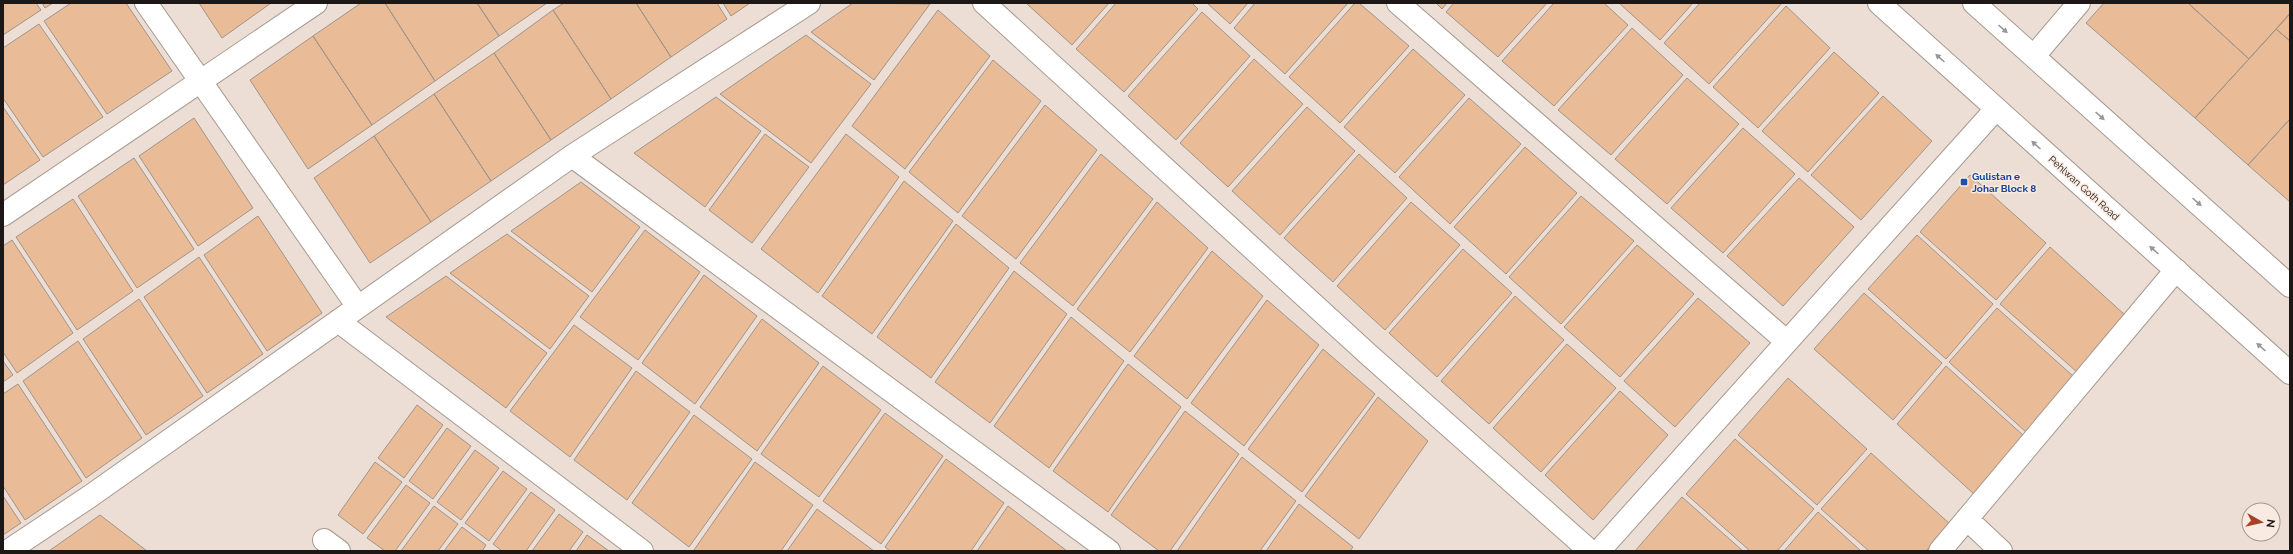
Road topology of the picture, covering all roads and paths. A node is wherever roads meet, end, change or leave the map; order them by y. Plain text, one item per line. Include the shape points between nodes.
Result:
1 (146, 3) edge
2 (316, 3) edge
3 (809, 3) edge
4 (984, 3) edge
5 (1398, 3) edge
6 (1879, 3) edge
7 (1974, 3) edge
8 (2079, 3) edge
9 (2034, 56) junction
10 (202, 82) junction
11 (1996, 109) junction
12 (572, 156) junction
13 (3, 215) edge
14 (2176, 270) junction
15 (2290, 286) edge
16 (358, 307) junction
17 (338, 321) junction
18 (1786, 341) junction
19 (2290, 373) edge
20 (1968, 520) junction
21 (8, 551) edge
22 (642, 551) edge
23 (1109, 551) edge
24 (1590, 551) edge
25 (1599, 551) edge
26 (1940, 551) edge
27 (2001, 551) edge

1 - 10 street
2 - 10 street
3 - 12 street
4 - 24 street via 1369,355
5 - 18 street
11 -> 6 street, Pehlwan Goth Road
7 -> 9 street
8 - 9 street
9 -> 15 street
10 - 13 street
10 - 16 street
14 -> 11 street, Pehlwan Goth Road
11 - 18 street
12 - 16 street
12 - 23 street
19 -> 14 street, Pehlwan Goth Road
14 - 20 street
16 - 17 street
17 - 21 street via 89,497
17 - 22 street
18 - 25 street
20 - 26 street
20 - 27 street

